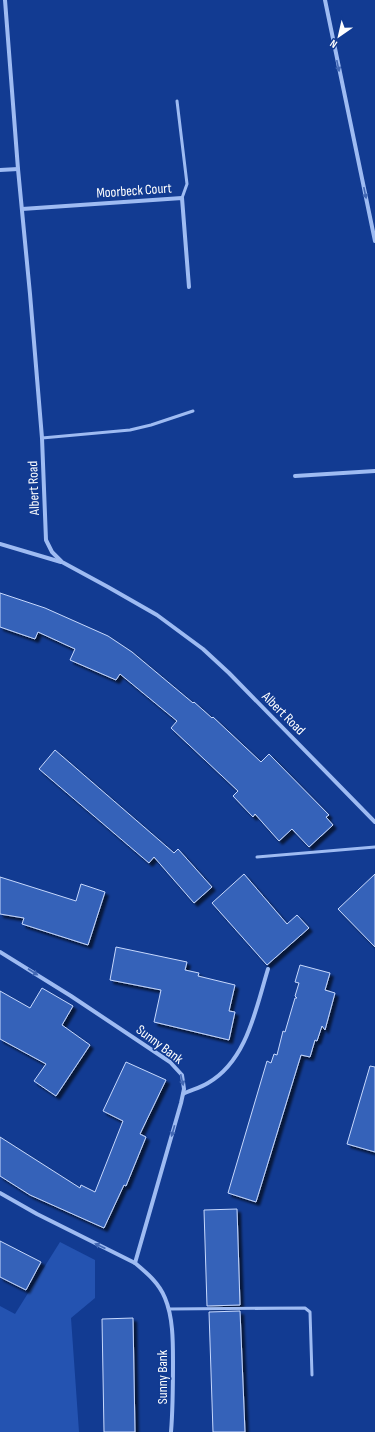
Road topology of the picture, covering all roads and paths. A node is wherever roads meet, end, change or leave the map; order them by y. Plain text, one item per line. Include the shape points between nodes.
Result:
1 (5, 0) edge
2 (325, 0) edge
3 (177, 101) dead end
4 (18, 169) junction
5 (0, 170) edge
6 (182, 198) junction
7 (22, 209) junction
8 (375, 241) edge
9 (190, 287) dead end
10 (192, 411) dead end
11 (42, 438) junction
12 (375, 471) edge
13 (295, 476) dead end
14 (0, 544) edge
15 (62, 562) junction
16 (375, 822) edge
17 (375, 847) edge
18 (257, 857) dead end
19 (0, 952) edge
20 (268, 969) dead end
21 (182, 1094) junction
22 (0, 1193) edge
23 (135, 1263) junction
24 (169, 1310) junction
25 (312, 1375) dead end
26 (171, 1432) edge

1 - 4 street, Albert Road
2 -> 8 street
3 - 6 lane via 187,184
4 - 5 street
4 - 7 street, Albert Road
6 - 7 street, Moorbeck Court
6 - 9 street, Moorbeck Court
7 - 11 street, Albert Road
10 - 11 lane via 130,430
11 - 15 street, Albert Road via 46,540 52,552
12 - 13 street
14 - 15 street
15 - 16 street, Albert Road via 157,615 203,649
17 - 18 lane
19 -> 21 street, Sunny Bank via 170,1062 182,1075
20 - 21 street via 246,1039 237,1055 215,1079
21 -> 23 street, Sunny Bank
23 -> 22 street, Sunny Bank
23 - 24 street, Sunny Bank via 158,1285
24 - 25 lane via 305,1308 310,1312
24 - 26 street, Sunny Bank via 173,1338

